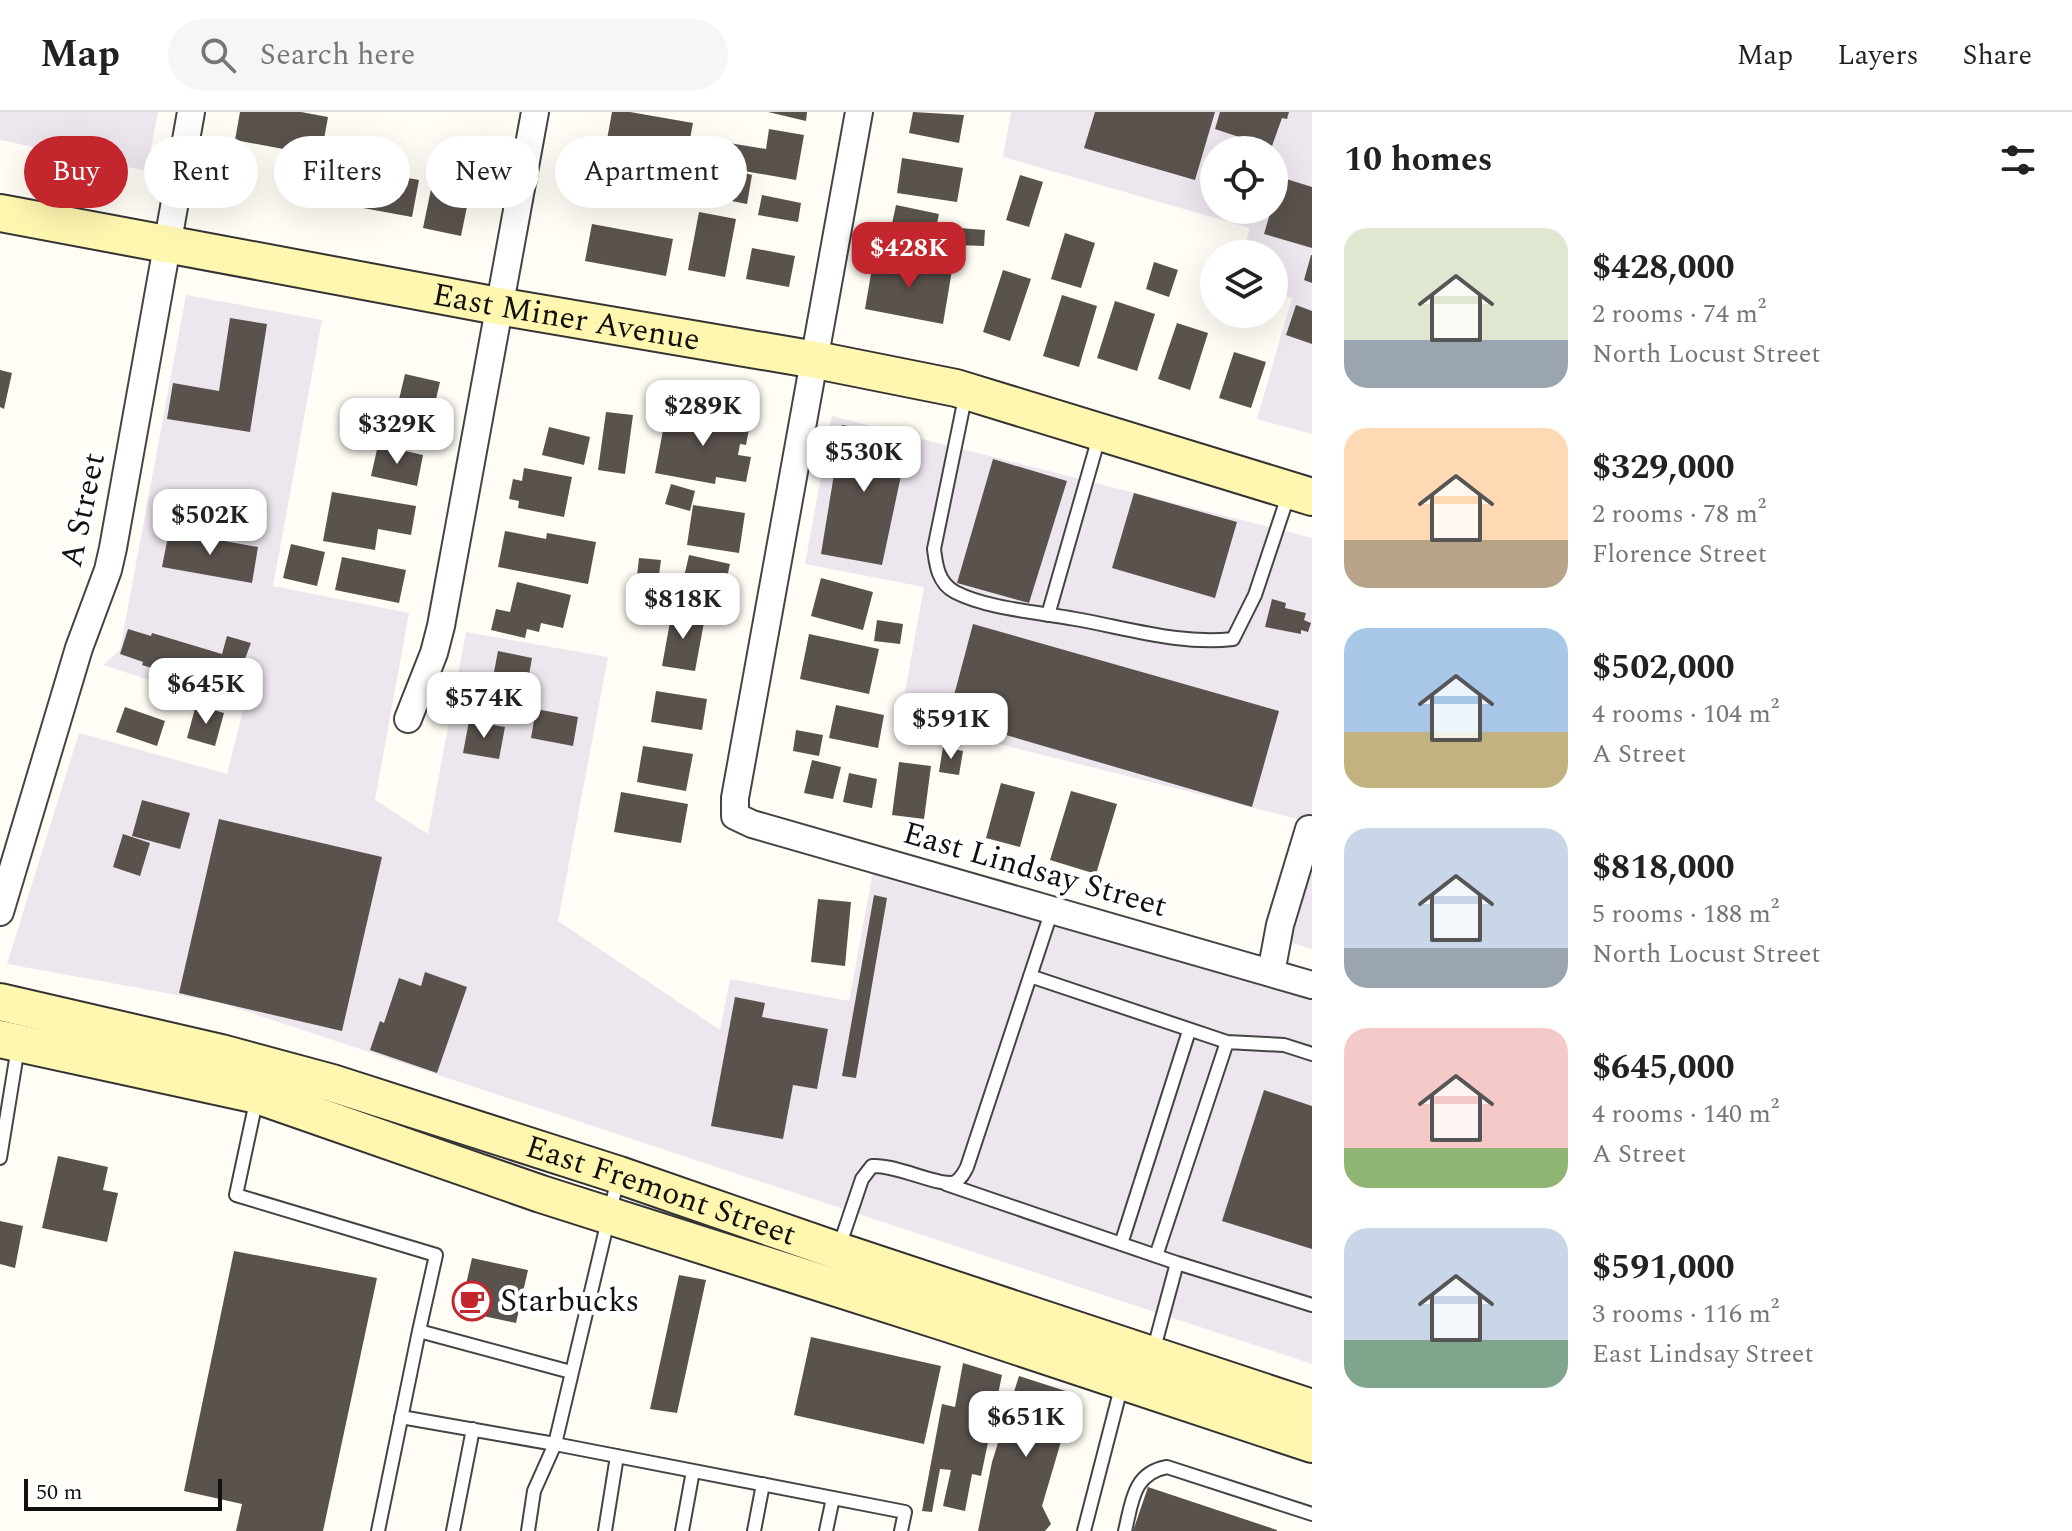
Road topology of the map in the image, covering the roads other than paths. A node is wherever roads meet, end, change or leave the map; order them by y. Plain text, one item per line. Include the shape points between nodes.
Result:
1 (191, 112) edge
2 (535, 112) edge
3 (859, 112) edge
4 (0, 213) edge
5 (167, 244) junction
6 (498, 306) junction
7 (816, 360) junction
8 (967, 392) junction
9 (1100, 432) junction
10 (1301, 493) edge
11 (1048, 615) junction
12 (408, 719) dead end
13 (1309, 829) dead end
14 (1052, 910) junction
15 (0, 912) edge
16 (1271, 973) junction
17 (1030, 976) junction
18 (1312, 985) edge
19 (0, 1002) edge
20 (1189, 1031) junction
21 (9, 1041) edge
22 (1227, 1042) junction
23 (1312, 1054) edge
24 (260, 1080) junction
25 (0, 1155) edge
26 (619, 1175) junction
27 (946, 1184) junction
28 (609, 1216) junction
29 (1121, 1244) junction
30 (838, 1251) junction
31 (1156, 1256) junction
32 (1177, 1263) junction
33 (1312, 1305) edge
34 (419, 1331) junction
35 (1153, 1356) junction
36 (571, 1372) junction
37 (1123, 1381) junction
38 (1312, 1408) edge
39 (401, 1417) junction
40 (473, 1429) junction
41 (555, 1444) junction
42 (1312, 1444) edge
43 (617, 1456) junction
44 (693, 1471) junction
45 (763, 1484) junction
46 (833, 1498) junction
47 (1312, 1514) edge
48 (378, 1531) edge
49 (453, 1531) edge
50 (528, 1531) edge
51 (605, 1531) edge
52 (682, 1531) edge
53 (754, 1531) edge
54 (826, 1531) edge
55 (901, 1531) edge
56 (1084, 1531) edge
57 (1125, 1531) edge

1 - 5 street, A Street
2 - 6 street
3 - 7 street
4 - 5 main road, East Miner Avenue
5 - 6 main road, East Miner Avenue
5 - 15 street, A Street via 108,570 79,648
6 - 7 main road, East Miner Avenue
6 - 12 street via 441,626
7 - 8 main road, East Miner Avenue
7 - 14 street, East Lindsay Street via 735,816
8 - 9 main road, East Miner Avenue
8 - 11 lane via 934,549 937,569 954,591
9 - 10 main road, East Miner Avenue
9 - 11 lane
10 - 11 lane via 1233,639 1172,637
13 - 16 street
14 - 16 street, East Lindsay Street
14 - 17 lane
16 - 18 street, East Lindsay Street
17 - 20 lane
17 - 27 lane via 967,1167 958,1181
19 - 24 main road, East Fremont Street
20 - 22 lane
20 - 29 lane
21 - 24 main road, East Fremont Street
21 - 25 lane
22 - 23 lane via 1284,1045
22 - 31 lane
24 - 26 main road, East Fremont Street via 332,1083
24 - 28 main road, East Fremont Street
24 - 34 lane via 236,1195 436,1255
26 - 28 lane
26 - 30 main road, East Fremont Street
27 - 29 lane
27 - 30 lane via 887,1165 872,1166 862,1179
28 - 36 lane
28 - 37 main road, East Fremont Street
29 - 31 lane
30 - 35 main road, East Fremont Street
31 - 32 lane
32 - 33 lane
32 - 35 lane
34 - 36 lane
34 - 39 lane
35 - 38 main road, East Fremont Street
36 - 41 lane
37 - 42 main road, East Fremont Street
37 - 56 lane
39 - 40 lane
39 - 48 lane
40 - 41 lane
40 - 49 lane
41 - 43 lane
41 - 50 lane via 534,1491
43 - 44 lane
43 - 51 lane
44 - 45 lane
44 - 52 lane
45 - 46 lane
45 - 53 lane
46 - 54 lane
46 - 55 lane via 905,1512
47 - 57 lane via 1167,1467 1151,1470 1136,1487

